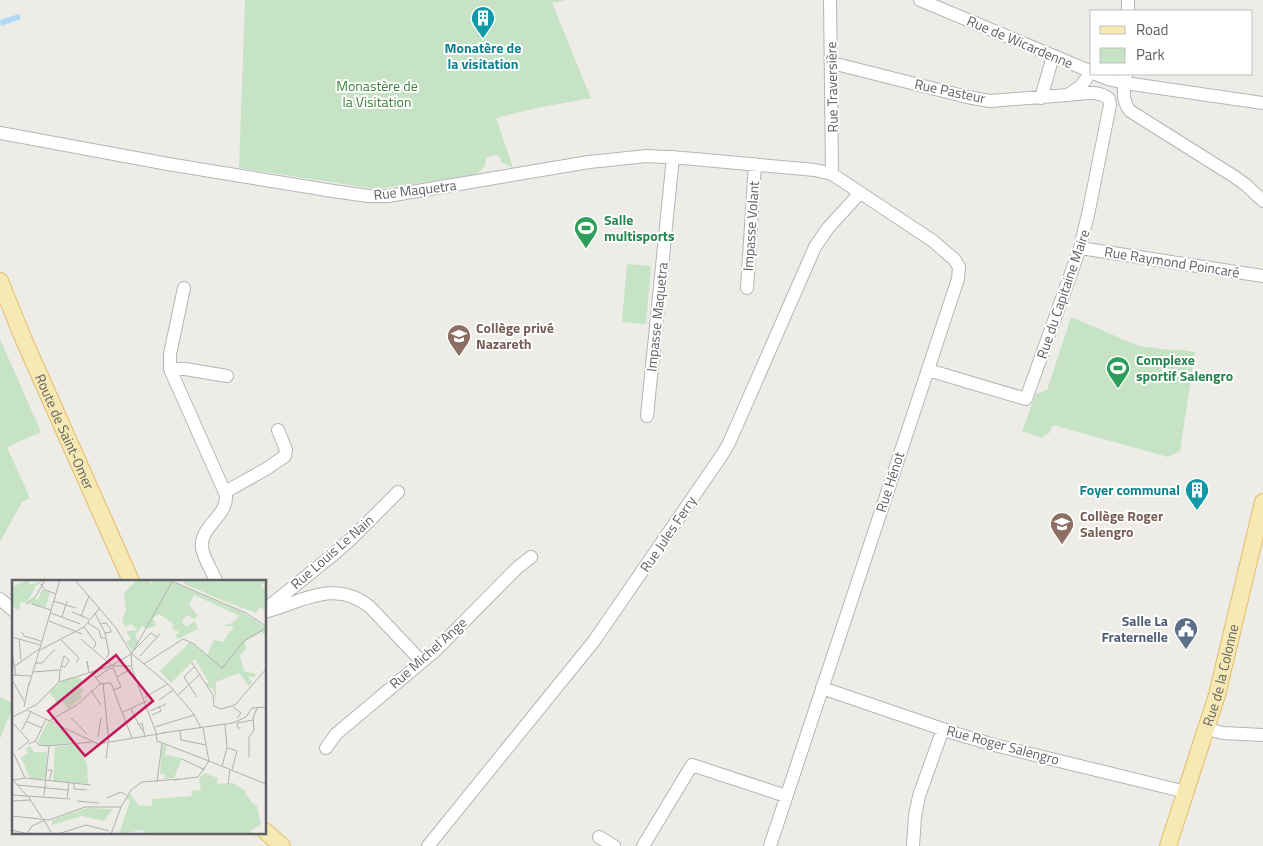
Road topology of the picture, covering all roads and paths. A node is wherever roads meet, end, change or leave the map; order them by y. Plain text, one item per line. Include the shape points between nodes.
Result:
1 (830, 0) edge
2 (920, 0) edge
3 (1053, 56) junction
4 (832, 62) junction
5 (1090, 71) edge
6 (1090, 74) edge
7 (1098, 75) edge
8 (1125, 78) edge
9 (1068, 96) junction
10 (1041, 98) junction
11 (1263, 104) edge
12 (0, 133) edge
13 (673, 157) junction
14 (755, 164) junction
15 (832, 174) junction
16 (860, 193) junction
17 (1263, 201) edge
18 (1080, 248) junction
19 (1263, 276) edge
20 (0, 280) edge
21 (184, 288) dead end
22 (746, 288) dead end
23 (0, 307) edge
24 (170, 369) junction
25 (928, 370) junction
26 (226, 376) dead end
27 (647, 416) dead end
28 (278, 430) dead end
29 (225, 492) junction
30 (398, 492) dead end
31 (1262, 509) edge
32 (531, 557) dead end
33 (120, 580) edge
34 (131, 580) edge
35 (216, 580) edge
36 (0, 599) edge
37 (12, 610) edge
38 (266, 610) edge
39 (266, 611) edge
40 (422, 662) junction
41 (822, 688) junction
42 (942, 729) junction
43 (1207, 729) junction
44 (1263, 735) edge
45 (326, 748) dead end
46 (1186, 792) junction
47 (786, 796) junction
48 (266, 831) edge
49 (598, 837) dead end
50 (282, 846) edge
51 (428, 846) edge
52 (614, 846) edge
53 (642, 846) edge
54 (770, 846) edge
55 (913, 846) edge
56 (1168, 846) edge

1 - 4 street, Rue Traversière
2 - 3 street, Rue de Wicardenne
3 - 5 street, Rue de Wicardenne
3 - 10 street
4 - 10 street, Rue Pasteur via 975,99
4 - 15 street, Rue Traversière
6 - 9 street
7 - 8 street via 1108,79
8 - 11 street
8 - 17 street via 1124,103 1130,111 1236,176
9 - 10 street, Rue Pasteur
9 - 18 street, Rue du Capitaine Maire via 1098,93 1106,96 1110,103
12 - 13 street, Rue Maquetra via 375,197 589,162 647,156
13 - 14 street, Rue Maquetra
13 - 27 street, Impasse Maquetra
14 - 15 street, Rue Maquetra
14 - 22 street, Impasse Volant
15 - 16 street, Rue Hénot
16 - 25 street, Rue Hénot via 933,241 959,267 958,280
16 - 51 street, Rue Jules Ferry via 815,247 722,455 594,641
18 - 19 street, Rue Raymond Poincaré
18 - 25 street, Rue du Capitaine Maire via 1026,399
20 - 34 main road, Route de Saint-Omer
21 - 24 street via 170,354
23 - 33 main road
24 - 26 street
24 - 29 street
25 - 41 street, Rue Hénot
28 - 29 street via 286,450 285,456
29 - 35 street via 224,507 202,542
30 - 38 street, Rue Louis Le Nain via 338,550
31 - 43 main road, Rue de la Colonne
32 - 40 street, Rue Michel Ange
36 - 37 street
39 - 40 street via 321,594 349,595 370,607
40 - 45 street, Rue Michel Ange via 339,730
41 - 42 street, Rue Roger Salengro
41 - 47 street, Rue Hénot
42 - 46 street, Rue Roger Salengro
42 - 55 street via 919,796
43 - 44 street
43 - 46 main road, Rue de la Colonne
46 - 56 main road, Rue de la Colonne
47 - 53 street via 692,765
47 - 54 street, Rue Hénot
48 - 50 main road
49 - 52 street

